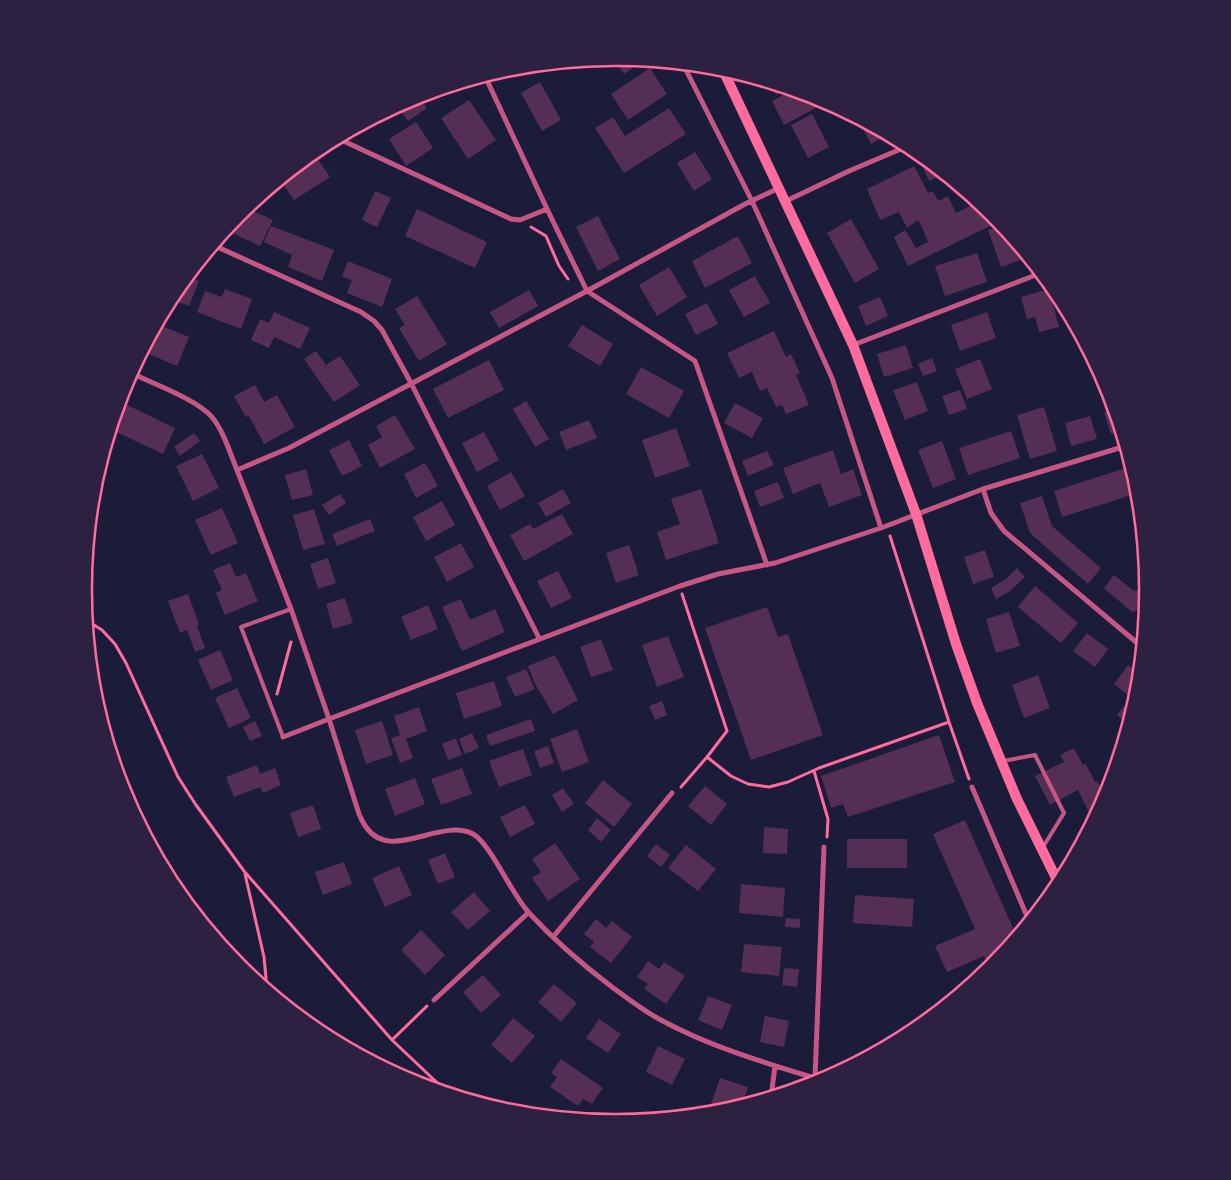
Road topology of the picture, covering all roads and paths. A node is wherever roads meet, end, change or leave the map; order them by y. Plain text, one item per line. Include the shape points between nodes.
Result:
1 (688, 72) edge
2 (727, 78) edge
3 (488, 82) edge
4 (345, 142) edge
5 (898, 150) edge
6 (779, 188) junction
7 (752, 201) junction
8 (786, 201) junction
9 (547, 208) junction
10 (520, 220) junction
11 (219, 249) edge
12 (1034, 276) edge
13 (587, 291) junction
14 (853, 345) junction
15 (138, 376) edge
16 (411, 383) junction
17 (1119, 448) edge
18 (237, 470) junction
19 (983, 489) junction
20 (916, 514) junction
21 (884, 527) junction
22 (767, 565) junction
23 (680, 586) junction
24 (291, 609) junction
25 (93, 624) edge
26 (296, 624) junction
27 (539, 638) junction
28 (1136, 642) edge
29 (272, 709) junction
30 (329, 719) junction
31 (949, 722) junction
32 (283, 737) joint
33 (707, 758) junction
34 (1000, 762) junction
35 (814, 771) junction
36 (972, 787) joint
37 (672, 793) joint
38 (824, 847) joint
39 (1041, 849) junction
40 (244, 871) junction
41 (1055, 875) edge
42 (528, 912) junction
43 (1026, 915) edge
44 (553, 937) junction
45 (265, 980) edge
46 (434, 1000) joint
47 (392, 1040) junction
48 (775, 1066) junction
49 (815, 1074) edge
50 (810, 1076) edge
51 (436, 1082) edge
52 (772, 1090) edge

1 - 7 street
2 - 6 main road
3 - 9 street
4 - 10 street via 511,219
5 - 8 street
6 - 7 street
6 - 8 main road
7 - 13 street
7 - 21 street via 832,378
8 - 14 main road
9 - 10 street
9 - 13 street
10 - 13 path via 546,236 558,266 568,279
11 - 16 street via 361,312 374,321
12 - 14 street
13 - 16 street
13 - 22 street via 695,361
14 - 20 main road
15 - 18 street via 196,403 211,416 220,428
16 - 18 street via 290,448
16 - 27 street
17 - 19 street
18 - 24 street
19 - 20 street
19 - 28 street via 991,513 1004,531
20 - 21 street
20 - 34 main road via 965,669
21 - 22 street
21 - 31 path
22 - 23 street via 718,574
23 - 27 street
23 - 33 path via 727,731
24 - 26 street
24 - 29 lane via 241,627
25 - 40 path via 115,644 178,777
26 - 29 path
26 - 30 street
27 - 30 street
29 - 32 lane
30 - 32 street
30 - 42 street via 366,828 378,838 396,842 443,831 460,830 474,835
31 - 35 path
31 - 36 path
33 - 35 path via 731,776 748,784 769,788
33 - 37 path via 684,785
34 - 39 main road
34 - 39 lane via 1035,755 1064,813
35 - 38 path via 828,819
36 - 43 street
37 - 44 street
38 - 49 street
39 - 41 main road
40 - 45 path via 264,957
40 - 47 path
42 - 44 street
42 - 46 street
44 - 48 street via 585,966 658,1019 738,1054
46 - 47 path
47 - 51 path
48 - 50 street
48 - 52 street

